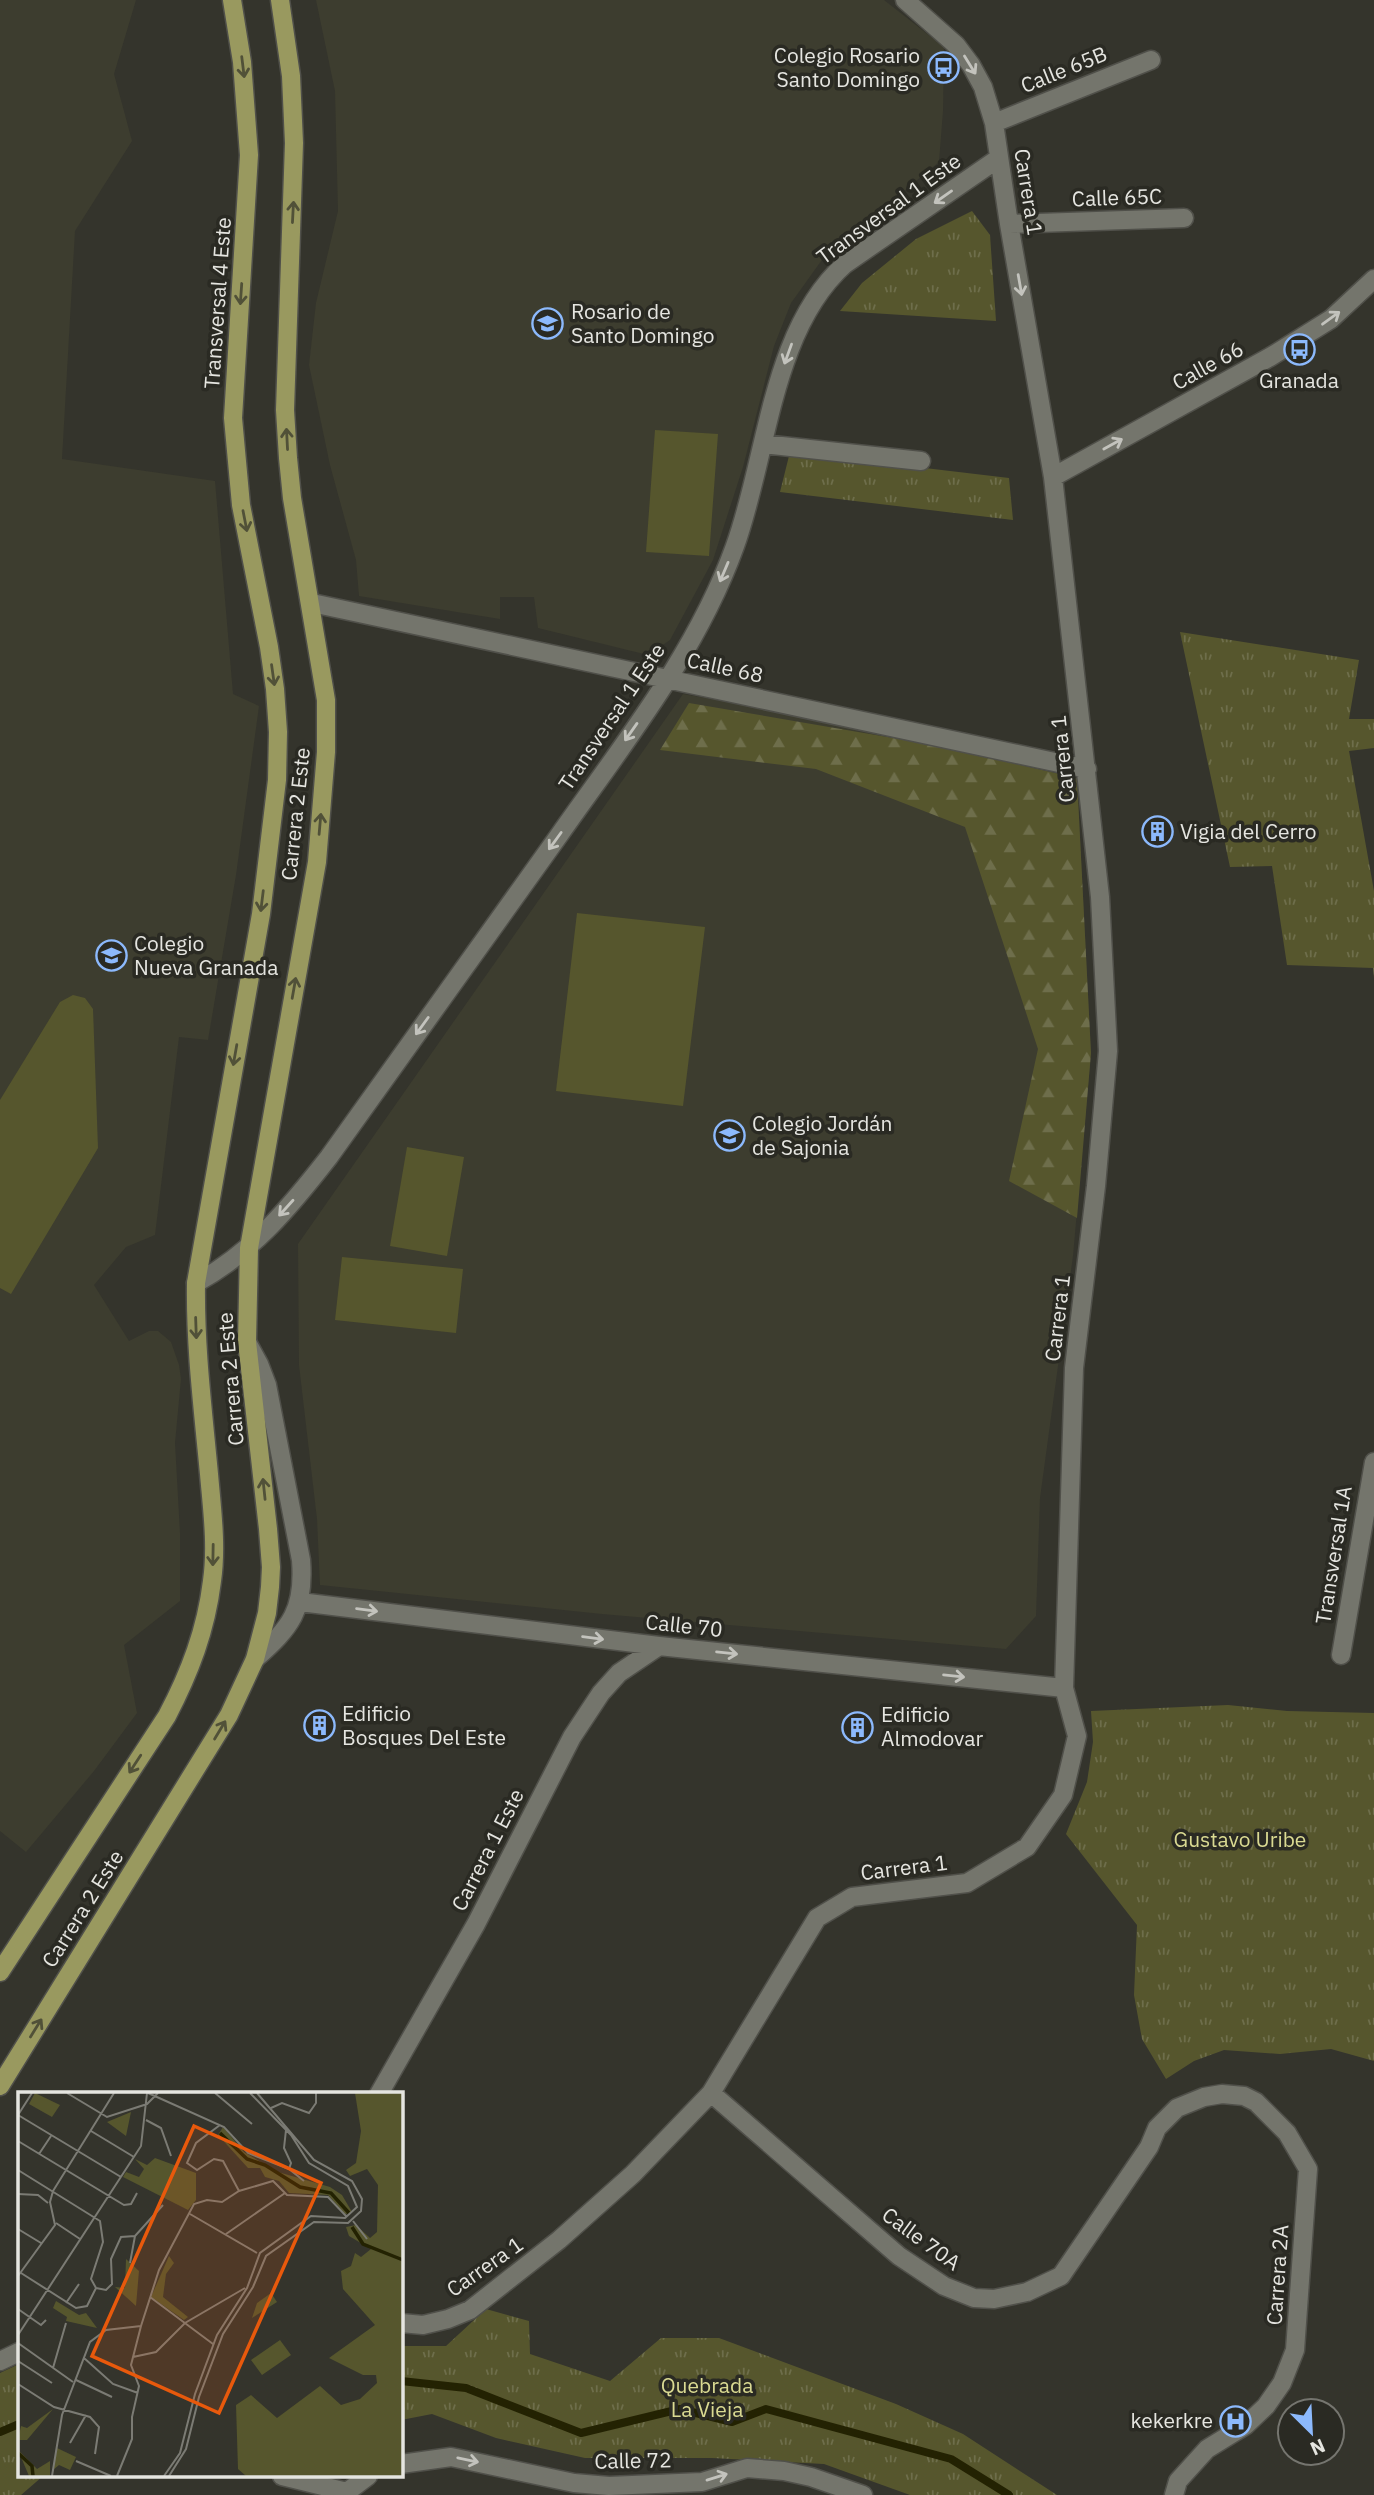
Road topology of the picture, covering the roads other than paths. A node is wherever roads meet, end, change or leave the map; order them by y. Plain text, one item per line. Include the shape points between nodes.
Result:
1 (232, 0) edge
2 (280, 0) edge
3 (905, 0) edge
4 (1151, 60) dead end
5 (994, 123) junction
6 (999, 158) junction
7 (1184, 218) dead end
8 (1009, 224) junction
9 (1374, 279) edge
10 (763, 444) junction
11 (921, 461) dead end
12 (1053, 477) junction
13 (312, 603) junction
14 (261, 608) joint
15 (668, 679) junction
16 (1087, 769) junction
17 (249, 1248) junction
18 (196, 1283) junction
19 (247, 1342) junction
20 (1374, 1462) edge
21 (300, 1602) junction
22 (659, 1646) junction
23 (1341, 1655) dead end
24 (254, 1659) junction
25 (1065, 1688) junction
26 (0, 1972) edge
27 (0, 2086) edge
28 (380, 2092) edge
29 (711, 2093) junction
30 (1185, 2105) joint
31 (404, 2324) edge
32 (18, 2352) edge
33 (0, 2361) edge
34 (402, 2464) edge
35 (289, 2478) edge
36 (366, 2478) edge
37 (346, 2494) edge
38 (863, 2495) edge
39 (1174, 2495) edge

1 -> 14 main road, Transversal 4 Este via 249,155 233,418 241,505
13 -> 2 main road via 292,498 285,410 294,143 291,76
3 -> 5 street, Carrera 1 via 956,45 971,65
4 - 5 street, Calle 65B
5 - 6 street, Carrera 1
6 - 8 street, Carrera 1
6 -> 10 street, Transversal 1 Este via 828,280 794,337
7 - 8 street, Calle 65C
8 -> 12 street, Carrera 1
12 -> 9 street, Calle 66 via 1270,357 1331,319
10 - 11 street
10 -> 15 street, Transversal 1 Este via 723,576
12 - 16 street, Carrera 1
13 - 15 street, Calle 68
17 -> 13 main road, Carrera 2 Este via 318,850 326,700
14 -> 18 main road, Carrera 2 Este via 275,689 277,780 261,914
15 - 16 street, Calle 68
15 -> 17 street, Transversal 1 Este via 329,1157
16 - 25 street, Carrera 1 via 1108,1051 1074,1368
17 - 18 street, Transversal 1 Este
17 - 19 main road, Carrera 2 Este
18 -> 26 main road, Carrera 2 Este via 214,1545 213,1578 198,1649 167,1716
19 - 21 street via 267,1385 301,1560
24 -> 19 main road, Carrera 2 Este via 267,1613 271,1567
20 - 23 street, Transversal 1A
21 -> 22 street, Calle 70
21 - 24 street via 285,1631
22 -> 25 street, Calle 70
22 - 28 street, Carrera 1 Este via 619,1673 572,1737 476,1924
27 -> 24 main road, Carrera 2 Este via 229,1715
25 - 29 street, Carrera 1 via 1077,1736 1063,1795 1027,1847 967,1883 852,1897 817,1918
29 - 30 street, Calle 70A via 899,2256 944,2286 974,2298 994,2299 1027,2292 1060,2276 1149,2147 1157,2128
29 - 31 street, Carrera 1 via 597,2208 496,2291 448,2319
30 - 39 street, Carrera 2A via 1222,2094 1256,2102 1287,2133 1308,2169 1295,2350 1282,2383 1246,2425 1207,2449 1178,2481
32 - 33 street
34 -> 38 street, Calle 72 via 452,2457 609,2486 702,2482 747,2468 811,2477
35 - 37 street
36 - 37 street

